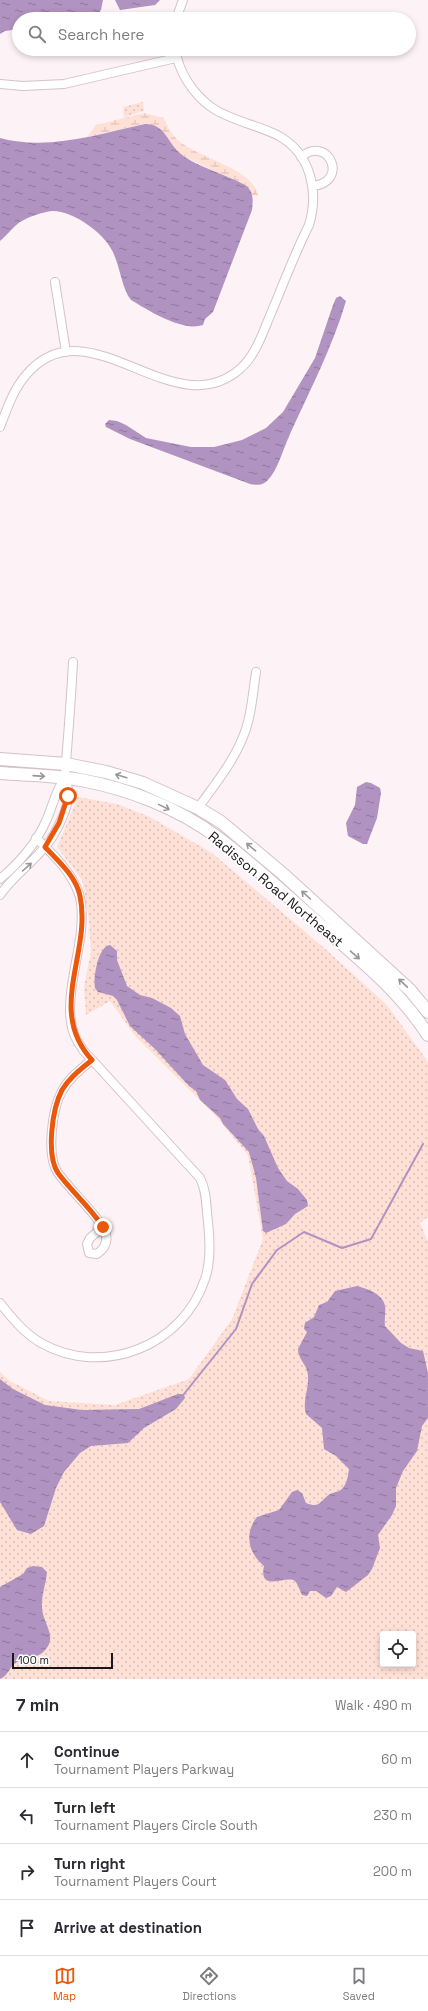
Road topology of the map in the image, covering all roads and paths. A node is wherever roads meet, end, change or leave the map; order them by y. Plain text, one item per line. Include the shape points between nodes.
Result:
1 (183, 0) edge
2 (179, 12) edge
3 (176, 58) joint
4 (0, 84) edge
5 (301, 157) junction
6 (312, 186) junction
7 (55, 282) dead end
8 (66, 352) junction
9 (0, 427) edge
10 (73, 662) dead end
11 (256, 672) dead end
12 (0, 760) edge
13 (66, 764) junction
14 (0, 773) edge
15 (65, 778) junction
16 (198, 808) junction
17 (36, 838) junction
18 (45, 847) junction
19 (0, 879) edge
20 (7, 886) junction
21 (0, 895) edge
22 (428, 1012) edge
23 (428, 1035) edge
24 (92, 1060) junction
25 (103, 1227) dead end
26 (0, 1302) edge

1 - 2 street
3 - 4 street via 64,84
3 - 5 street via 187,81 212,108 278,136
5 - 6 street via 310,174
5 - 6 street via 311,150 328,156 332,162 332,175 328,181
6 - 8 street via 313,207 309,225 255,350 239,370 220,381 197,385 178,384 90,351
7 - 8 street
8 - 9 street via 43,361 26,374
10 - 13 street
11 - 16 street via 250,713 242,740 233,758
12 - 13 main road, Radisson Road Northeast
13 - 15 street
16 -> 13 main road, Radisson Road Northeast via 144,783
14 -> 15 main road, Radisson Road Northeast
15 - 17 street via 57,788 47,820
15 - 18 street via 68,790 64,812
15 -> 23 main road, Radisson Road Northeast via 116,789 145,799 175,812 216,837 250,863 395,992
22 -> 16 main road, Radisson Road Northeast via 410,990 288,879 222,822
17 - 18 street
17 - 19 street via 21,861
20 -> 18 street
18 - 24 street via 73,880 80,895 82,917 71,992 70,1018 74,1034
19 - 20 street
20 - 21 street
24 - 25 street via 71,1079 59,1097 51,1152 58,1173
24 - 26 street via 200,1178 204,1186 209,1233 206,1278 198,1296 178,1324 168,1333 142,1349 117,1355 79,1356 42,1343 14,1321

